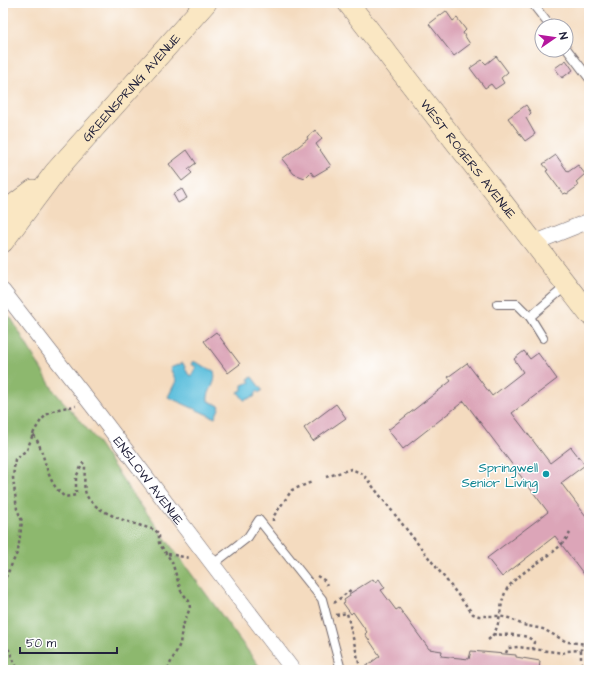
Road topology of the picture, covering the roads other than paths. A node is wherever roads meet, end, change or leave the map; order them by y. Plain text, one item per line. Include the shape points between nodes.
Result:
1 (206, 3) edge
2 (348, 3) edge
3 (532, 3) edge
4 (544, 18) edge
5 (574, 58) edge
6 (589, 78) edge
7 (55, 172) junction
8 (3, 213) edge
9 (589, 221) edge
10 (3, 242) edge
11 (534, 243) junction
12 (566, 285) junction
13 (3, 291) edge
14 (497, 304) dead end
15 (589, 314) edge
16 (530, 317) junction
17 (543, 338) dead end
18 (211, 563) junction
19 (293, 670) edge
20 (341, 670) edge

1 - 7 street, GREENSPRING AVENUE
2 - 11 street, WEST ROGERS AVENUE
3 - 4 lane
5 - 6 lane
7 - 8 street, GREENSPRING AVENUE
7 - 10 street, GREENSPRING AVENUE
9 - 11 street
11 - 12 street, WEST ROGERS AVENUE
12 - 15 street, WEST ROGERS AVENUE
12 - 16 lane
13 - 18 street, ENSLOW AVENUE
14 - 16 lane via 517,304
16 - 17 lane
18 - 19 street, ENSLOW AVENUE
18 - 20 lane via 248,537 259,520 322,599

